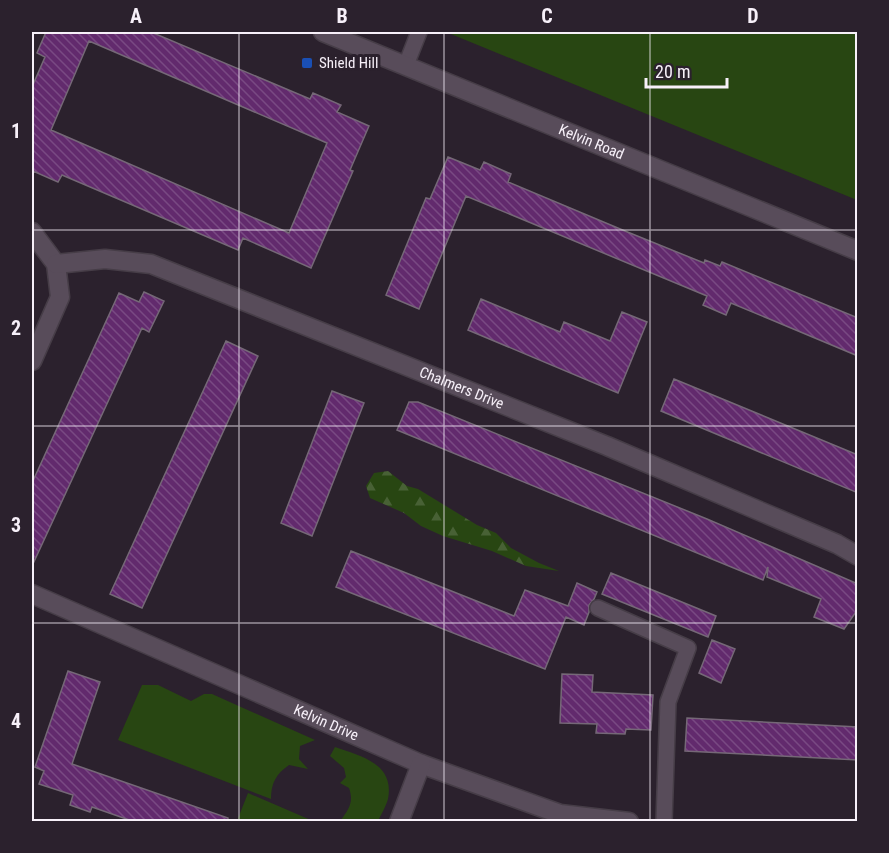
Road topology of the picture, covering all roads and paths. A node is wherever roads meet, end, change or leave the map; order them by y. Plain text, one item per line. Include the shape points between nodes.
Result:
1 (323, 32) edge
2 (419, 32) edge
3 (406, 65) junction
4 (32, 232) edge
5 (858, 251) edge
6 (56, 264) junction
7 (32, 362) edge
8 (858, 556) edge
9 (32, 594) edge
10 (598, 608) dead end
11 (421, 764) junction
12 (399, 822) edge
13 (629, 822) edge
14 (664, 822) edge

1 - 3 street, Kelvin Road
2 - 3 lane
3 - 5 street, Kelvin Road
4 - 6 street
6 - 7 street via 60,297
6 - 8 street, Chalmers Drive via 105,259 151,264 606,446
9 - 11 street, Kelvin Drive
10 - 14 lane via 688,648 668,702
11 - 12 street
11 - 13 street, Kelvin Drive via 560,814

